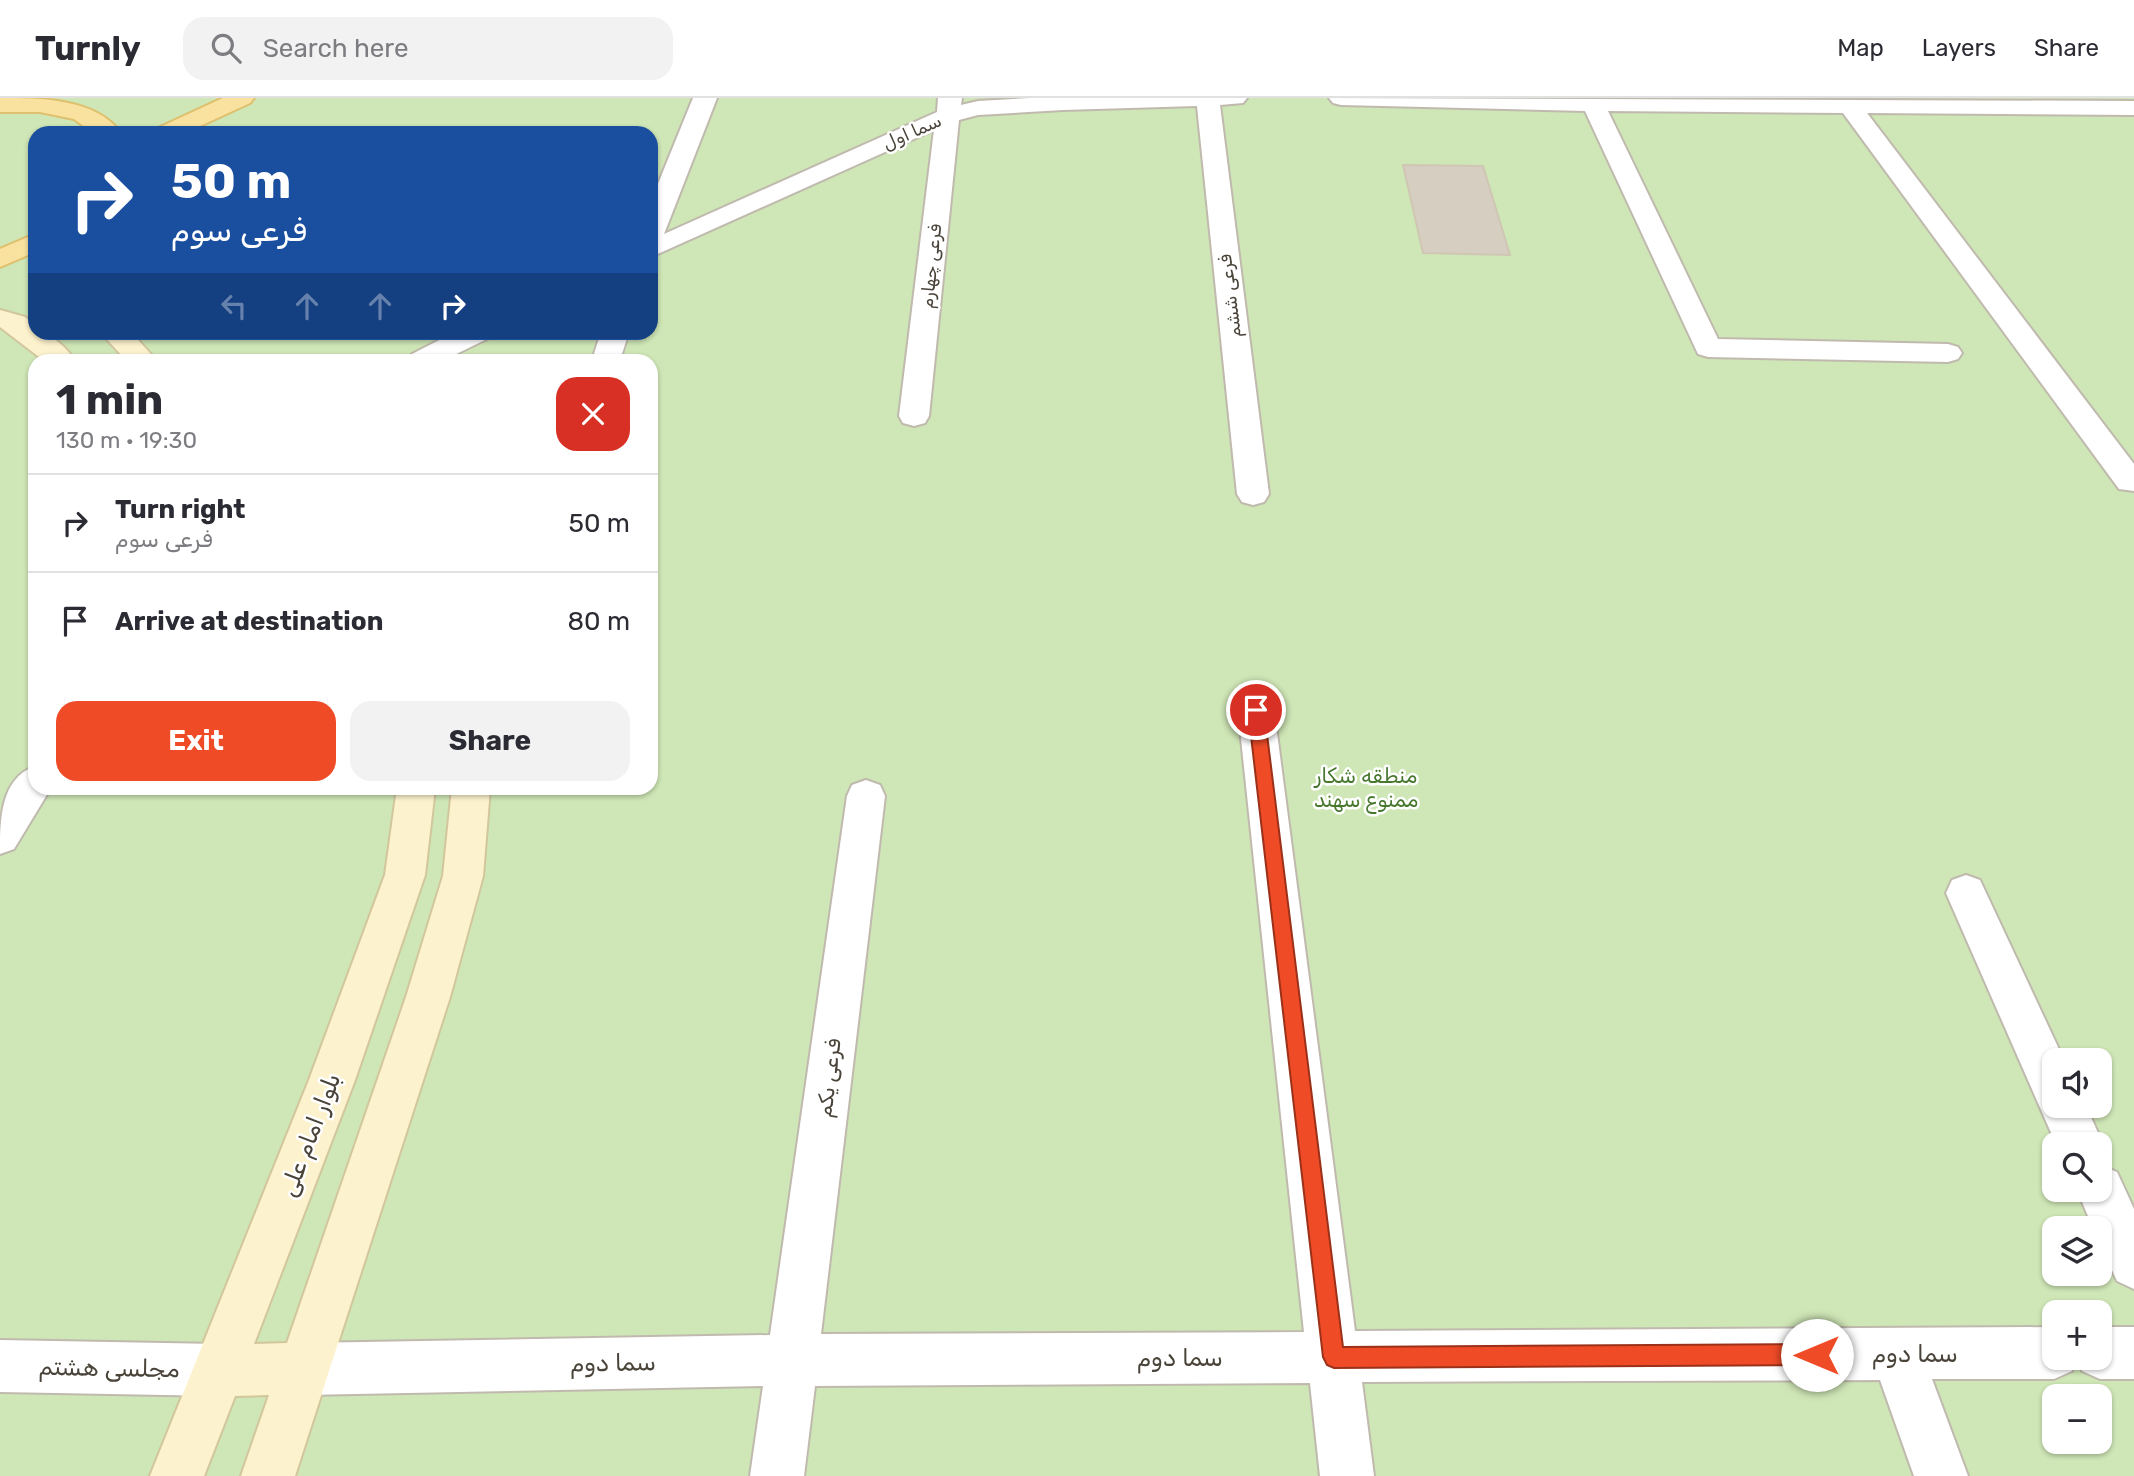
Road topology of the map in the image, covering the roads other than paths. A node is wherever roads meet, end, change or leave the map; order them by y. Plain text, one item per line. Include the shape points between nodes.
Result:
1 (55, 98) edge
2 (242, 98) edge
3 (705, 98) edge
4 (1208, 98) edge
5 (1235, 98) edge
6 (1340, 98) edge
7 (1514, 100) edge
8 (1846, 102) edge
9 (1593, 104) junction
10 (3, 105) edge
11 (948, 107) edge
12 (2134, 108) edge
13 (99, 126) edge
14 (181, 126) edge
15 (658, 216) edge
16 (28, 245) edge
17 (658, 246) edge
18 (0, 259) edge
19 (0, 318) edge
20 (28, 334) edge
21 (36, 340) edge
22 (122, 340) edge
23 (463, 340) edge
24 (1948, 353) dead end
25 (53, 354) edge
26 (136, 354) edge
27 (434, 354) edge
28 (915, 416) dead end
29 (2130, 481) dead end
30 (1253, 495) dead end
31 (1256, 710) dead end
32 (28, 793) edge
33 (415, 795) edge
34 (470, 795) edge
35 (866, 796) dead end
36 (0, 837) edge
37 (1966, 893) dead end
38 (2042, 1062) edge
39 (2106, 1202) edge
40 (2134, 1264) edge
41 (2042, 1353) edge
42 (2112, 1353) edge
43 (2134, 1353) edge
44 (1898, 1354) junction
45 (1334, 1357) junction
46 (792, 1360) junction
47 (0, 1366) edge
48 (305, 1369) junction
49 (219, 1370) junction
50 (177, 1476) edge
51 (268, 1476) edge
52 (777, 1476) edge
53 (1347, 1476) edge
54 (1941, 1476) edge

1 - 10 main road
2 - 14 main road
3 - 15 street
4 - 5 street, سما اول
4 - 11 street, سما اول
4 - 30 street, فرعی ششم
6 - 7 street
7 - 9 street
8 - 9 street
8 - 12 street
8 - 29 street
9 - 24 street via 1708,348
10 - 13 main road via 40,105 82,114
11 - 17 street, سما اول
11 - 28 street, فرعی چهارم
16 - 18 main road
19 - 20 main road
21 - 25 main road
22 - 26 main road
23 - 27 street
31 - 45 street
32 - 36 street
33 - 49 main road, بلوار امام علی via 405,875 332,1080
34 - 48 main road via 463,876 428,997
35 - 46 street, فرعی یکم
37 - 38 street
39 - 40 street
41 - 44 street, سما دوم
42 - 43 street
44 - 45 street, سما دوم
44 - 54 street
45 - 46 street, سما دوم
45 - 53 street
46 - 48 street, سما دوم
46 - 52 street, فرعی یکم
47 - 49 street, مجلسی هشتم
48 - 49 main road
48 - 51 main road
49 - 50 main road, بلوار امام علی

